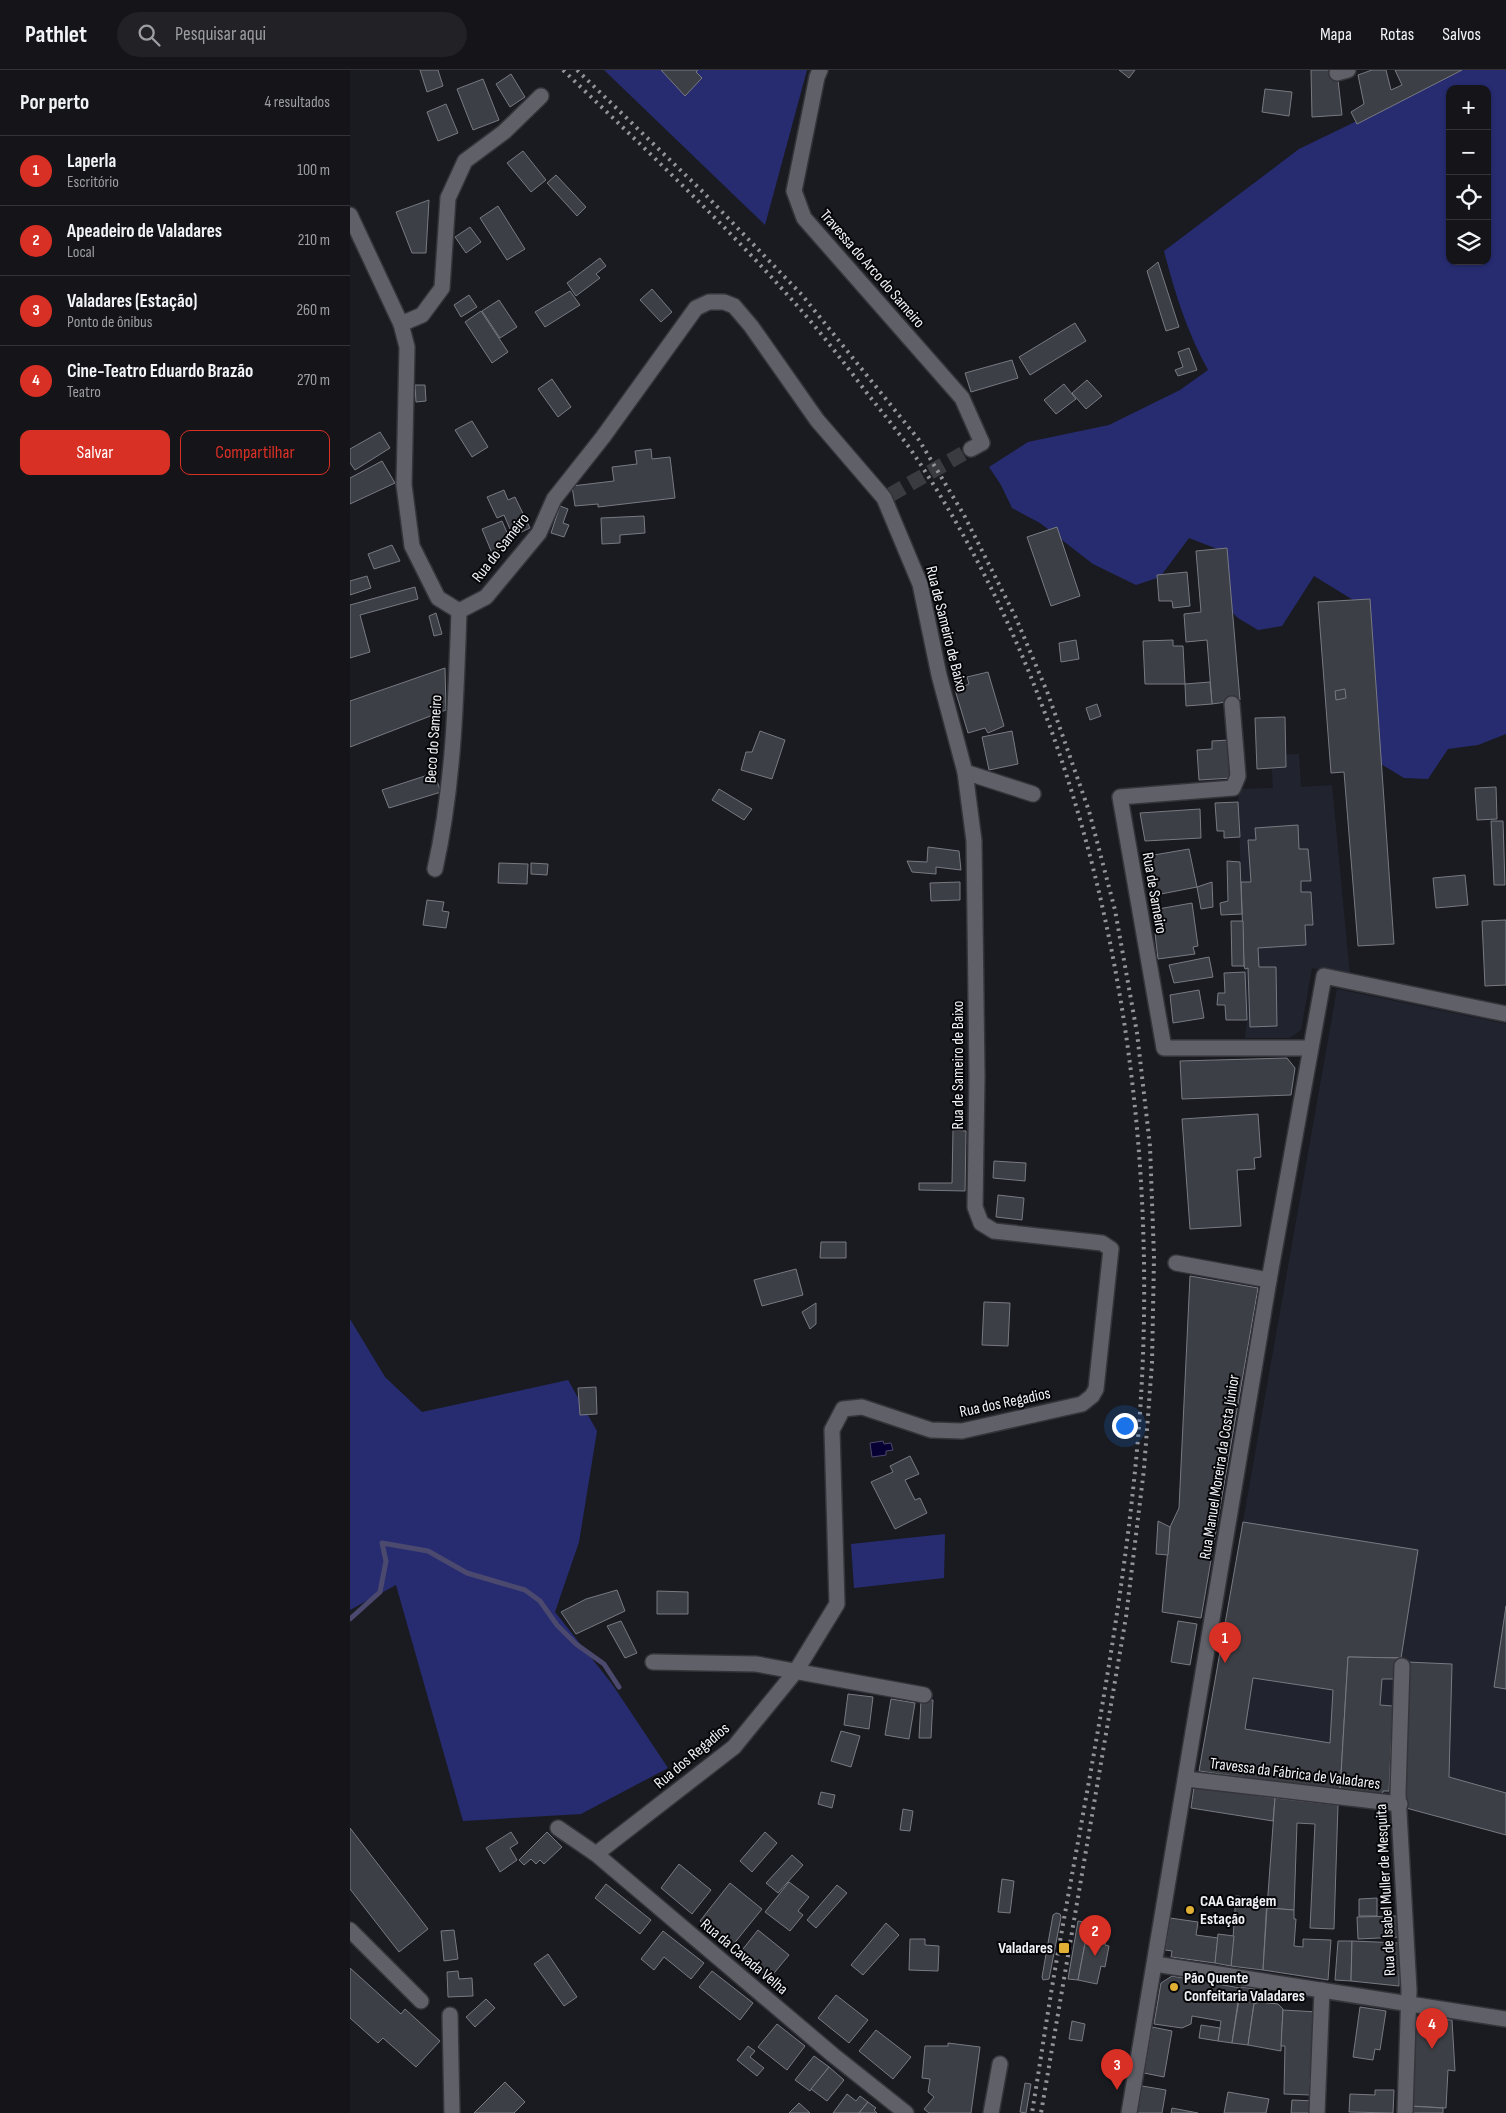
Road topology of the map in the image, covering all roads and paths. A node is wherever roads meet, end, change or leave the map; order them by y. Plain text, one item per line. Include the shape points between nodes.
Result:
1 (820, 70) edge
2 (542, 96) dead end
3 (350, 215) edge
4 (401, 324) junction
5 (976, 446) dead end
6 (887, 496) joint
7 (459, 611) junction
8 (1232, 704) dead end
9 (966, 772) junction
10 (1033, 794) dead end
11 (435, 868) dead end
12 (1506, 1014) edge
13 (1310, 1048) junction
14 (1111, 1249) joint
15 (1176, 1263) dead end
16 (1269, 1280) junction
17 (654, 1662) dead end
18 (1402, 1666) dead end
19 (796, 1671) junction
20 (924, 1695) dead end
21 (1186, 1779) junction
22 (1400, 1804) junction
23 (558, 1828) dead end
24 (596, 1854) junction
25 (350, 1930) edge
26 (1155, 1964) junction
27 (1322, 1990) junction
28 (421, 2000) dead end
29 (1408, 2003) junction
30 (450, 2016) dead end
31 (1506, 2019) edge
32 (1000, 2064) dead end
33 (452, 2113) edge
34 (906, 2113) edge
35 (991, 2113) edge
36 (1129, 2113) edge
37 (1317, 2113) edge
38 (1405, 2113) edge

1 - 5 street, Travessa do Arco do Sameiro via 794,191 804,218 962,398
2 - 4 street via 504,132 465,161 448,198 442,288 422,315
3 - 4 street
4 - 7 street via 407,347 404,485 412,546 438,598
6 - 7 street, Rua do Sameiro via 817,420 734,306 710,302 696,308 554,499 539,533 486,597
6 - 9 street, Rua de Sameiro de Baixo via 920,584 939,674
7 - 11 street, Beco do Sameiro via 452,749 444,830
8 - 13 street, Rua de Sameiro via 1238,776 1233,788 1120,797 1164,1048
9 - 10 street
9 - 14 street, Rua de Sameiro de Baixo via 974,841 975,1208 981,1223 994,1231 1102,1243
12 - 13 street, Rua Manuel Moreira da Costa Júnior via 1324,976
13 - 16 street, Rua Manuel Moreira da Costa Júnior
14 - 19 street, Rua dos Regadios via 1096,1389 1082,1404 962,1431 931,1430 862,1406 843,1409 832,1430 837,1604
15 - 16 street
16 - 21 street, Rua Manuel Moreira da Costa Júnior
17 - 19 street via 756,1664
18 - 22 street, Rua de Isabel Muller de Mesquita
19 - 20 street
19 - 24 street, Rua dos Regadios via 734,1748
21 - 22 street, Travessa da Fábrica de Valadares
21 - 26 street, Rua Manuel Moreira da Costa Júnior
22 - 29 street, Rua de Isabel Muller de Mesquita
23 - 24 street, Rua da Cavada Velha
24 - 34 street, Rua da Cavada Velha
25 - 28 street
26 - 27 street
26 - 36 street, Rua Manuel Moreira da Costa Júnior
27 - 29 street
27 - 37 street
29 - 31 street
29 - 38 street, Rua de Isabel Muller de Mesquita
30 - 33 street
32 - 35 street

